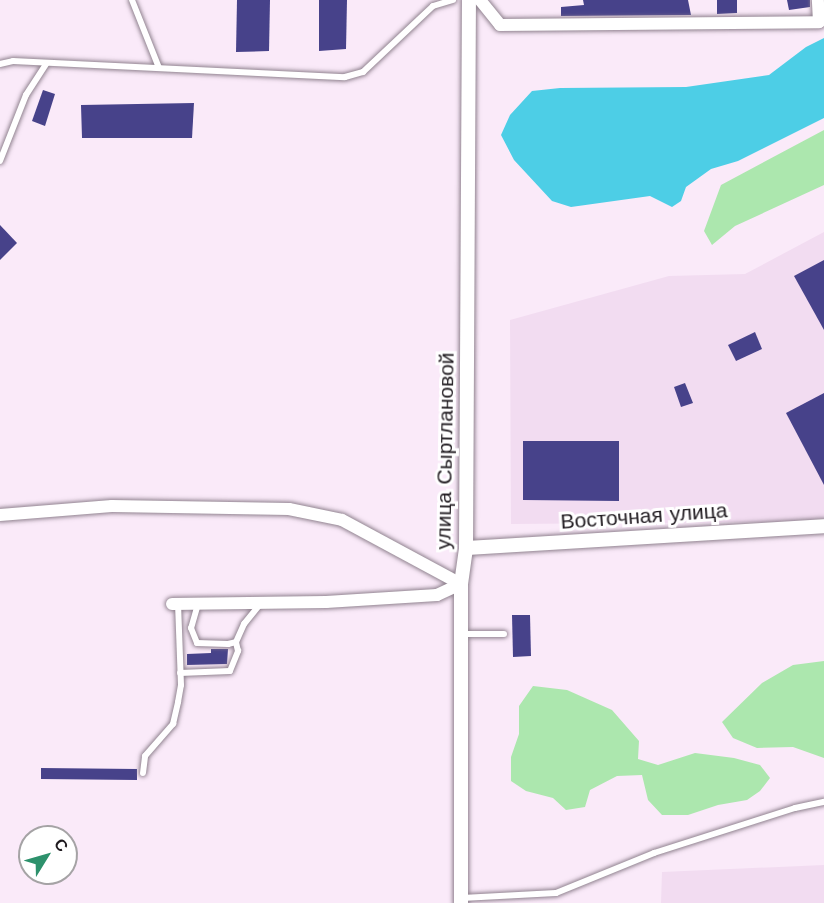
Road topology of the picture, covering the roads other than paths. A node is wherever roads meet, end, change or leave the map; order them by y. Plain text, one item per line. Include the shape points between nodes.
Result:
1 (132, 0) edge
2 (453, 0) edge
3 (469, 0) edge
4 (480, 0) edge
5 (819, 0) edge
6 (47, 63) junction
7 (0, 64) edge
8 (159, 68) junction
9 (0, 161) edge
10 (0, 515) edge
11 (824, 526) edge
12 (466, 548) junction
13 (461, 584) junction
14 (198, 603) junction
15 (261, 603) junction
16 (175, 604) joint
17 (460, 634) junction
18 (504, 634) dead end
19 (236, 642) junction
20 (180, 673) junction
21 (143, 773) dead end
22 (824, 802) edge
23 (461, 901) edge

1 - 8 lane
2 - 8 lane via 433,6 363,72 345,76
3 - 12 street, улица Сыртлановой
4 - 5 street via 500,25 819,22
6 - 7 lane
6 - 8 lane
6 - 9 lane via 26,95
10 - 13 street via 112,506 289,509 342,520
11 - 12 street, Восточная улица
12 - 13 street, улица Сыртлановой
13 - 15 street via 437,595
13 - 17 street, улица Сыртлановой
14 - 15 street
14 - 16 street
14 - 19 lane via 191,628 197,643
15 - 19 lane
16 - 20 lane
17 - 18 lane
17 - 23 street, улица Сыртлановой
19 - 20 lane via 238,651 230,670
20 - 21 lane via 173,724 145,756
22 - 23 lane via 654,853 556,893

